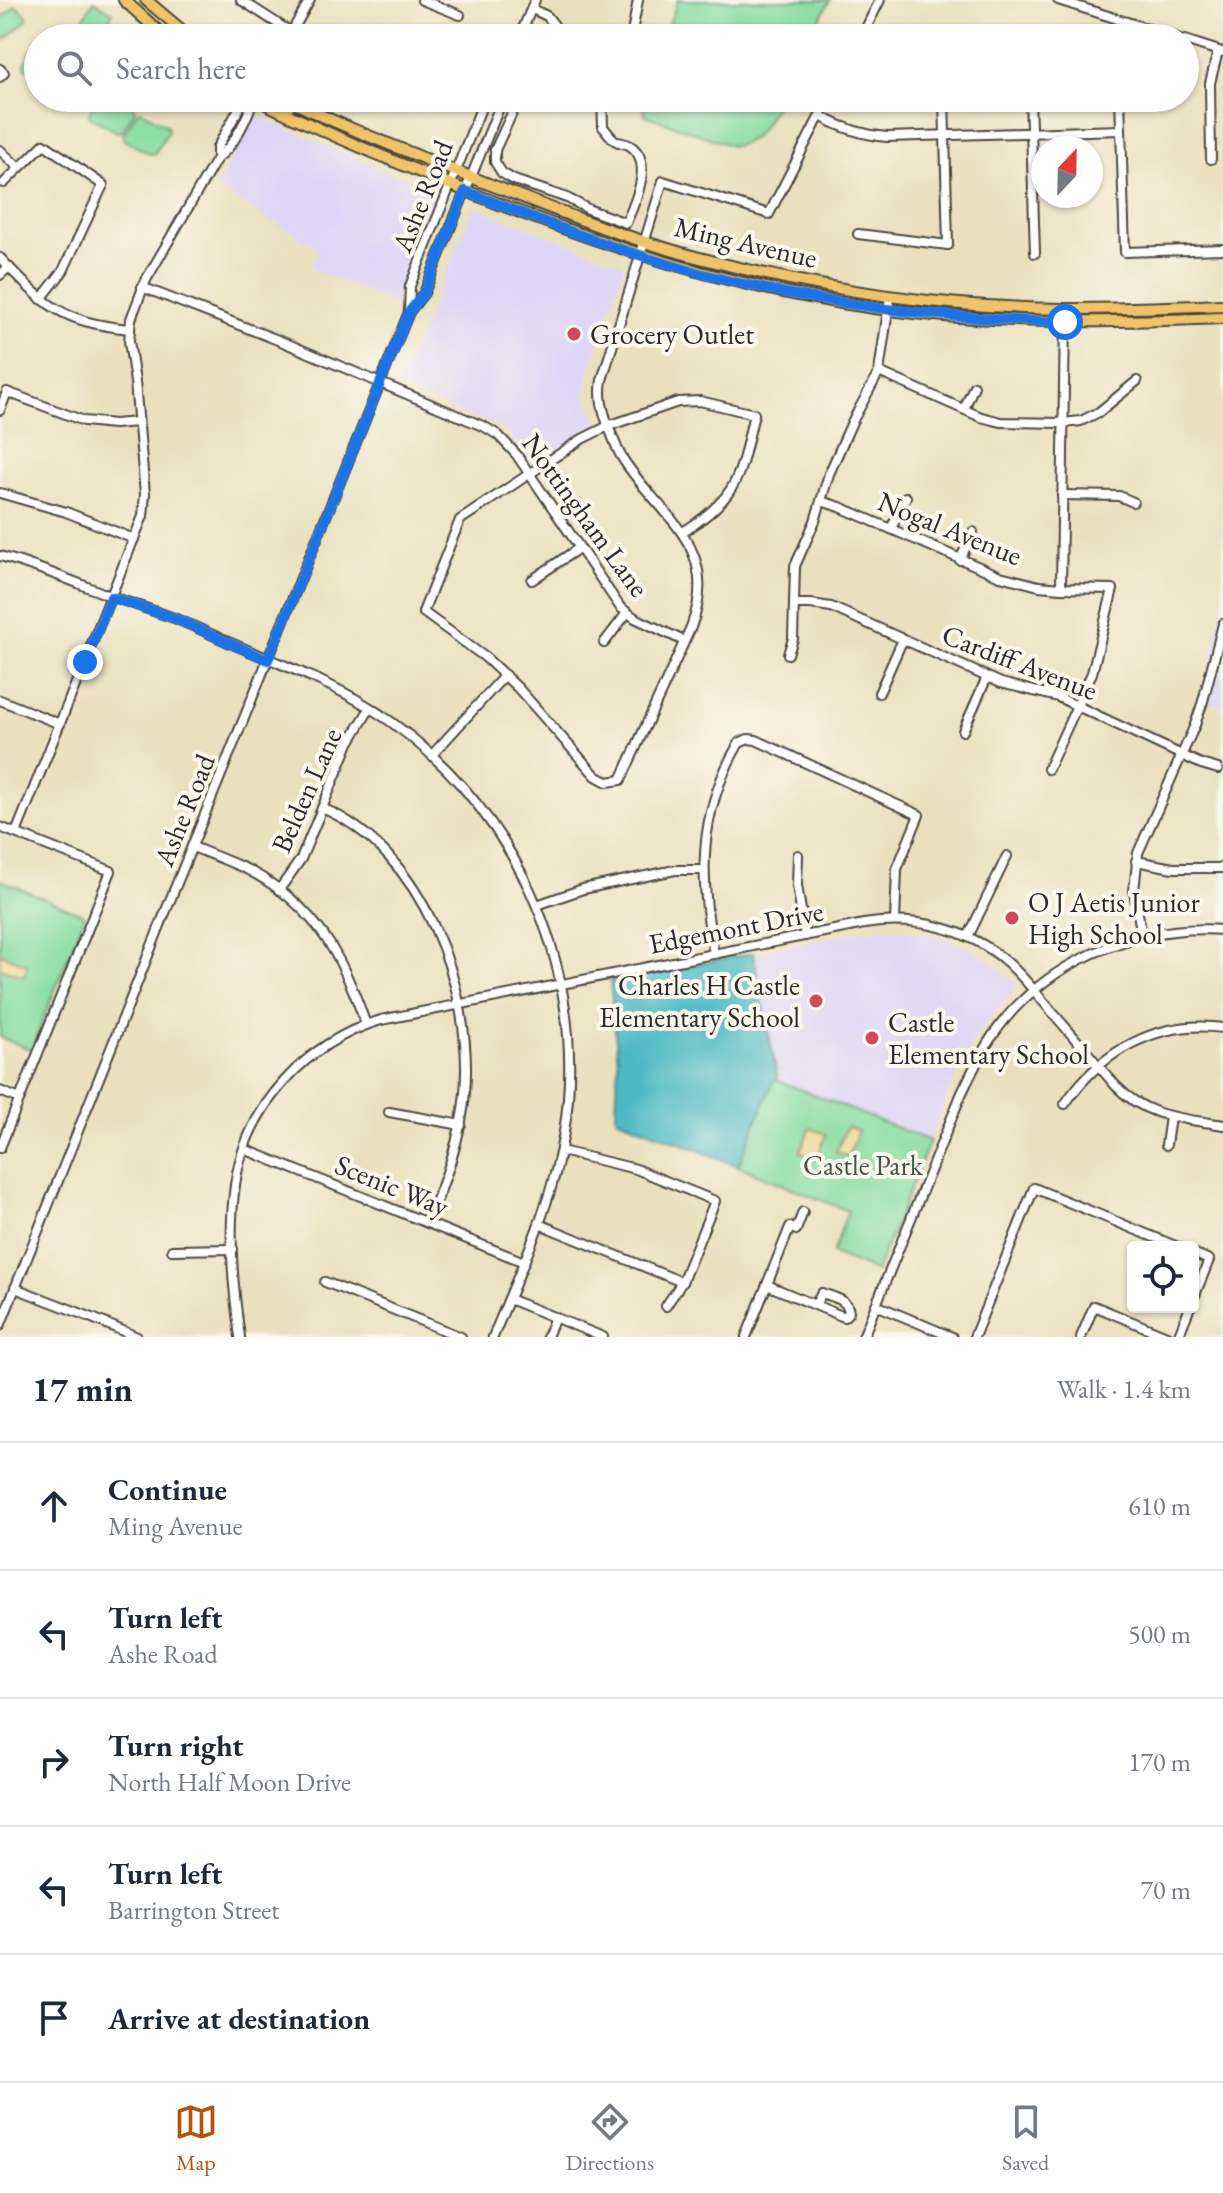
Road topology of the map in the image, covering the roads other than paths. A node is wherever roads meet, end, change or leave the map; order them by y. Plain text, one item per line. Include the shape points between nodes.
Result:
1 (124, 0) edge
2 (146, 0) edge
3 (241, 0) edge
4 (310, 0) edge
5 (422, 0) edge
6 (638, 0) edge
7 (880, 0) edge
8 (1058, 0) edge
9 (533, 4) edge
10 (460, 15) dead end
11 (151, 24) edge
12 (174, 24) edge
13 (276, 24) edge
14 (299, 24) edge
15 (525, 24) edge
16 (553, 24) edge
17 (634, 24) edge
18 (868, 24) edge
19 (1133, 24) edge
20 (1199, 45) edge
21 (1221, 52) edge
22 (0, 69) edge
23 (0, 77) edge
24 (237, 112) edge
25 (282, 112) edge
26 (312, 112) edge
27 (479, 112) edge
28 (497, 112) edge
29 (513, 112) edge
30 (602, 112) edge
31 (822, 112) edge
32 (944, 112) edge
33 (1030, 112) edge
34 (1120, 112) edge
35 (820, 116) junction
36 (1121, 130) junction
37 (1031, 133) junction
38 (945, 136) junction
39 (0, 150) edge
40 (1211, 159) dead end
41 (19, 168) junction
42 (455, 170) junction
43 (471, 177) junction
44 (4, 183) dead end
45 (450, 185) junction
46 (465, 191) junction
47 (858, 234) dead end
48 (645, 242) junction
49 (1223, 249) edge
50 (1035, 253) dead end
51 (641, 256) junction
52 (0, 258) edge
53 (9, 267) junction
54 (0, 275) edge
55 (142, 287) junction
56 (890, 296) junction
57 (41, 299) junction
58 (1223, 305) edge
59 (1065, 309) junction
60 (889, 310) junction
61 (409, 312) junction
62 (1223, 318) edge
63 (1065, 322) junction
64 (130, 329) junction
65 (879, 372) junction
66 (1137, 381) dead end
67 (380, 383) junction
68 (974, 386) dead end
69 (964, 409) junction
70 (0, 410) edge
71 (138, 422) junction
72 (1063, 423) junction
73 (608, 426) junction
74 (530, 474) junction
75 (0, 493) edge
76 (1062, 495) junction
77 (906, 497) dead end
78 (821, 501) junction
79 (1133, 502) dead end
80 (891, 529) junction
81 (683, 532) junction
82 (973, 532) dead end
83 (134, 539) junction
84 (579, 548) junction
85 (0, 556) edge
86 (960, 560) junction
87 (532, 580) dead end
88 (1061, 588) junction
89 (111, 597) junction
90 (794, 604) junction
91 (627, 613) junction
92 (1223, 624) edge
93 (903, 639) junction
94 (684, 641) junction
95 (604, 643) dead end
96 (788, 654) dead end
97 (268, 660) junction
98 (505, 675) junction
99 (987, 677) junction
100 (879, 693) dead end
101 (0, 700) edge
102 (1077, 706) junction
103 (370, 708) junction
104 (60, 724) junction
105 (963, 731) dead end
106 (432, 755) junction
107 (1182, 755) junction
108 (1048, 769) dead end
109 (1218, 769) dead end
110 (322, 808) junction
111 (0, 827) edge
112 (16, 833) junction
113 (193, 847) junction
114 (798, 855) dead end
115 (1007, 856) dead end
116 (1136, 861) junction
117 (1223, 868) edge
118 (703, 870) junction
119 (279, 890) junction
120 (537, 905) junction
121 (895, 921) junction
122 (1223, 930) edge
123 (805, 936) junction
124 (1142, 936) junction
125 (968, 937) junction
126 (714, 954) junction
127 (561, 984) junction
128 (1034, 991) junction
129 (460, 1004) junction
130 (366, 1025) junction
131 (1223, 1028) edge
132 (1098, 1065) junction
133 (0, 1091) edge
134 (20, 1099) junction
135 (1065, 1104) dead end
136 (389, 1112) dead end
137 (1170, 1117) junction
138 (461, 1125) junction
139 (1223, 1125) edge
140 (1166, 1145) dead end
141 (0, 1148) edge
142 (244, 1149) junction
143 (561, 1151) junction
144 (803, 1212) dead end
145 (428, 1223) junction
146 (539, 1224) junction
147 (1163, 1241) edge
148 (233, 1249) junction
149 (172, 1250) dead end
150 (1199, 1256) edge
151 (524, 1262) junction
152 (325, 1282) dead end
153 (682, 1282) junction
154 (767, 1285) junction
155 (1199, 1285) edge
156 (15, 1288) junction
157 (509, 1299) junction
158 (815, 1305) dead end
159 (876, 1305) junction
160 (666, 1306) dead end
161 (1188, 1313) edge
162 (555, 1317) junction
163 (0, 1326) edge
164 (137, 1337) edge
165 (240, 1337) edge
166 (461, 1337) edge
167 (493, 1337) edge
168 (547, 1337) edge
169 (603, 1337) edge
170 (746, 1337) edge
171 (863, 1337) edge
172 (952, 1337) edge
173 (974, 1337) edge
174 (1081, 1337) edge
175 (1169, 1337) edge
176 (1178, 1337) edge

1 - 11 main road
2 - 12 main road
3 - 13 street
4 - 14 street
5 - 10 street
6 - 17 street
7 - 18 street
8 - 19 street
9 - 15 street
9 - 16 street
20 - 21 street
21 - 40 street via 1209,94
22 - 23 street
24 - 55 street via 217,148 217,158
25 - 45 main road, Ming Avenue
26 - 42 main road, Ming Avenue
27 - 42 street, Ashe Road
28 - 43 street, Ashe Road
29 - 30 street via 495,150 502,173 626,223 641,180 641,159 631,145 616,141 603,127
31 - 35 street
32 - 38 street
33 - 37 street
34 - 36 street
35 - 38 street via 874,136
35 - 48 street via 769,214 663,181
36 - 37 street
36 - 49 street via 1125,252
37 - 38 street
37 - 50 street
38 - 47 street via 948,245
39 - 41 street
41 - 44 street
41 - 57 street via 44,144 103,185 63,271
42 - 43 main road, Ming Avenue
42 - 45 street, Ashe Road
43 - 46 street, Ashe Road
43 - 48 main road, Ming Avenue
45 - 46 main road, Ming Avenue
45 - 61 street, Ashe Road via 410,286
46 - 51 main road, Ming Avenue
46 - 61 street, Ashe Road via 424,293
48 - 51 street
48 - 56 main road, Ming Avenue via 745,269
51 - 60 main road, Ming Avenue via 753,286
51 - 73 street via 602,380
52 - 53 street
53 - 54 street
53 - 57 street
55 - 64 street
55 - 67 street, Nottingham Lane
56 - 59 main road, Ming Avenue
56 - 60 street
57 - 64 street via 77,319
58 - 59 main road, Ming Avenue
59 - 63 street
60 - 63 main road, Ming Avenue
60 - 65 street
61 - 67 street, Ashe Road
62 - 63 main road, Ming Avenue
63 - 72 street
64 - 71 street
65 - 69 street
65 - 78 street via 852,422
66 - 72 street via 1090,417
67 - 74 street, Nottingham Lane via 485,427 508,444
67 - 97 street, Ashe Road
68 - 69 street
69 - 72 street via 1001,422
70 - 71 street via 7,392 84,421
71 - 83 street via 145,494
72 - 76 street
73 - 74 street
73 - 81 street via 622,458
73 - 81 street via 678,402 700,401 754,414 730,492 714,511
74 - 84 street, Nottingham Lane
74 - 98 street via 460,520 423,612
75 - 83 street
76 - 79 street via 1119,496
76 - 88 street
77 - 80 street
78 - 80 street, Nogal Avenue
78 - 90 street via 795,566
80 - 86 street, Nogal Avenue
81 - 94 street via 699,583 697,608
82 - 86 street
83 - 89 street
84 - 87 street
84 - 91 street, Nottingham Lane
85 - 89 street
86 - 88 street, Nogal Avenue via 1000,576
88 - 102 street, Nogal Avenue via 1113,589 1092,673
89 - 97 street
89 - 104 street
90 - 93 street, Cardiff Avenue via 831,607
90 - 96 street
91 - 94 street, Nottingham Lane
91 - 95 street
92 - 107 street
93 - 99 street, Cardiff Avenue
93 - 100 street
94 - 98 street via 621,780 611,783 596,776
97 - 103 street
97 - 113 street, Ashe Road
98 - 106 street
99 - 102 street, Cardiff Avenue
99 - 105 street
101 - 104 street
102 - 107 street, Cardiff Avenue
102 - 108 street
103 - 106 street
103 - 110 street, Belden Lane
104 - 112 street
106 - 120 street via 491,821
107 - 109 street, Cardiff Avenue
107 - 116 street
110 - 119 street, Belden Lane via 301,859
110 - 129 street via 363,831 407,881 440,939
111 - 112 street
112 - 134 street via 111,871
113 - 119 street
113 - 156 street, Ashe Road
114 - 123 street
115 - 125 street
116 - 117 street via 1173,868
116 - 124 street via 1134,891
118 - 120 street via 675,870 583,889
118 - 121 street via 708,822 719,786 739,743 752,739 919,815 897,869
118 - 126 street
119 - 130 street via 313,921 336,952
120 - 127 street
121 - 123 street, Edgemont Drive
121 - 125 street, Edgemont Drive via 938,926
122 - 124 street
123 - 126 street, Edgemont Drive
124 - 128 street via 1082,959
125 - 128 street, Edgemont Drive via 1007,962
126 - 127 street, Edgemont Drive
127 - 129 street, Edgemont Drive
127 - 143 street via 570,1061
128 - 132 street, Edgemont Drive
128 - 159 street via 1003,1022 975,1065
129 - 130 street, Edgemont Drive
129 - 138 street via 466,1049
130 - 142 street, Edgemont Drive via 335,1039 293,1071 259,1115
131 - 132 street via 1157,1033
132 - 135 street
132 - 137 street, Edgemont Drive via 1134,1102
133 - 134 street
134 - 141 street
136 - 138 street
137 - 139 street, Edgemont Drive
137 - 140 street
138 - 145 street
142 - 145 street, Scenic Way
142 - 148 street, Edgemont Drive via 235,1184
143 - 146 street
143 - 153 street via 636,1169 715,1201
144 - 154 street via 796,1230 790,1227
145 - 151 street, Scenic Way
146 - 151 street
146 - 153 street
147 - 173 street via 1034,1188
148 - 149 street
148 - 165 street, Edgemont Drive
150 - 155 street via 1209,1260
151 - 157 street
152 - 166 street
153 - 160 street
154 - 158 street
154 - 170 street
156 - 163 street, Ashe Road
156 - 164 street
157 - 162 street
157 - 167 street
159 - 171 street
159 - 172 street
161 - 176 street
162 - 168 street
162 - 169 street
174 - 175 street via 1094,1306

